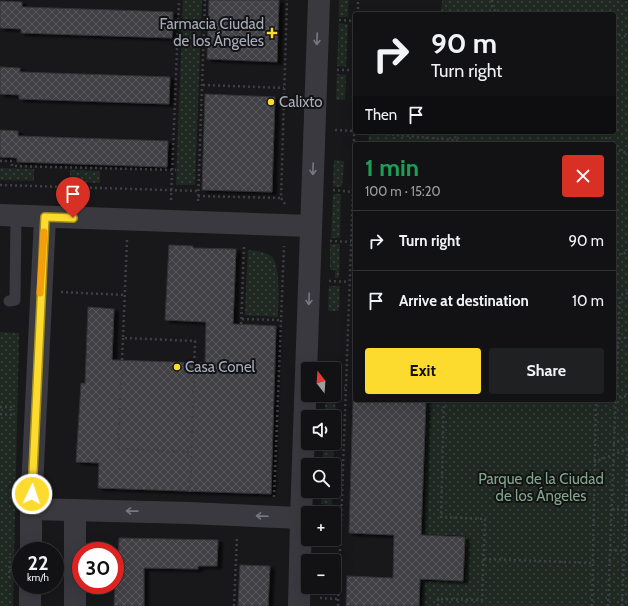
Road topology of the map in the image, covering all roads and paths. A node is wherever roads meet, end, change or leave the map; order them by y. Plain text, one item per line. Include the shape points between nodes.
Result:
1 (179, 0) edge
2 (205, 0) edge
3 (287, 0) edge
4 (319, 0) edge
5 (358, 0) edge
6 (492, 0) edge
7 (358, 12) edge
8 (496, 12) edge
9 (336, 20) dead end
10 (353, 21) edge
11 (616, 34) edge
12 (628, 36) edge
13 (334, 70) dead end
14 (353, 70) edge
15 (202, 85) junction
16 (284, 88) junction
17 (332, 130) dead end
18 (353, 131) edge
19 (385, 134) edge
20 (456, 134) edge
21 (455, 140) junction
22 (460, 142) edge
23 (616, 150) edge
24 (628, 154) edge
25 (0, 161) edge
26 (174, 170) junction
27 (0, 185) edge
28 (171, 190) junction
29 (330, 190) dead end
30 (199, 191) junction
31 (353, 192) joint
32 (198, 196) junction
33 (281, 198) junction
34 (286, 205) dead end
35 (8, 216) edge
36 (45, 217) junction
37 (128, 220) junction
38 (170, 221) junction
39 (198, 222) junction
40 (311, 226) junction
41 (328, 240) dead end
42 (351, 242) junction
43 (244, 244) dead end
44 (284, 246) dead end
45 (628, 252) edge
46 (616, 255) edge
47 (326, 281) dead end
48 (349, 282) junction
49 (41, 291) junction
50 (628, 293) edge
51 (125, 295) junction
52 (9, 301) dead end
53 (242, 319) junction
54 (281, 320) junction
55 (241, 329) dead end
56 (628, 337) edge
57 (123, 338) junction
58 (619, 339) junction
59 (616, 340) edge
60 (616, 382) edge
61 (341, 388) edge
62 (346, 388) junction
63 (628, 396) edge
64 (616, 397) edge
65 (444, 402) edge
66 (596, 402) edge
67 (615, 402) edge
68 (0, 414) edge
69 (21, 415) dead end
70 (341, 423) edge
71 (344, 423) junction
72 (628, 437) edge
73 (614, 443) junction
74 (628, 450) edge
75 (192, 452) junction
76 (613, 455) junction
77 (594, 462) junction
78 (342, 467) joint
79 (268, 499) dead end
80 (309, 506) edge
81 (342, 508) joint
82 (31, 509) junction
83 (612, 509) junction
84 (75, 510) junction
85 (627, 510) edge
86 (301, 512) edge
87 (189, 513) junction
88 (238, 516) junction
89 (30, 542) edge
90 (308, 546) edge
91 (610, 550) junction
92 (624, 551) junction
93 (484, 559) junction
94 (594, 563) junction
95 (30, 594) edge
96 (338, 599) junction
97 (307, 602) edge
98 (30, 606) edge
99 (75, 606) edge
100 (234, 606) edge
101 (338, 606) edge
102 (438, 606) edge
103 (592, 606) edge
104 (608, 606) edge
105 (622, 606) edge

1 - 26 path
2 - 15 path
3 - 16 path
4 -> 40 street
5 - 7 path
6 - 8 path
9 - 10 path
11 - 12 path
13 - 14 path
15 - 16 path
15 - 30 path
16 - 33 path
17 - 18 path
19 - 21 path
20 - 21 path
21 - 22 path
23 - 24 path
25 - 26 path via 12,161 12,166
26 - 28 path
27 - 28 path
28 - 30 path
28 - 38 path
29 - 31 path
30 - 32 path
31 - 42 path
32 - 33 path
32 - 39 path
33 - 34 path
35 - 36 street
35 - 52 lane via 15,296 15,300
36 - 37 street
36 - 49 street
37 - 38 street
37 - 51 path
38 - 39 street
39 - 40 street
40 -> 80 street
41 - 42 path
42 - 48 path
43 - 53 path
44 - 54 path
45 - 46 path
47 - 48 path
48 - 62 path
49 - 51 path
49 - 82 street
50 - 58 path via 620,295
51 - 57 path
53 - 54 path
53 - 55 path
54 - 79 path via 274,499
56 - 58 path
57 - 75 path via 194,341
57 - 75 path via 118,449
58 - 59 path
58 - 60 path
61 - 62 path
62 - 71 path
63 - 64 path
65 - 93 path via 441,517 484,519
66 - 77 path
67 - 73 path
68 - 69 path
70 - 71 path
71 - 78 path
72 - 73 path
73 - 76 path
74 - 76 path
74 - 85 path
75 - 87 path
76 - 77 path
76 - 83 path
77 - 94 path
78 - 81 path
81 - 96 path
82 - 84 street
82 - 89 street
83 - 85 path
83 - 91 path
87 -> 84 street
84 - 99 street
85 - 92 path
86 -> 88 street
87 - 88 street
88 - 100 path
90 - 97 street
91 - 92 path
91 - 104 path
92 - 105 path
93 - 94 path
93 - 102 path via 482,600 438,599
94 - 103 path
95 - 98 street
96 - 97 path
96 - 101 path

